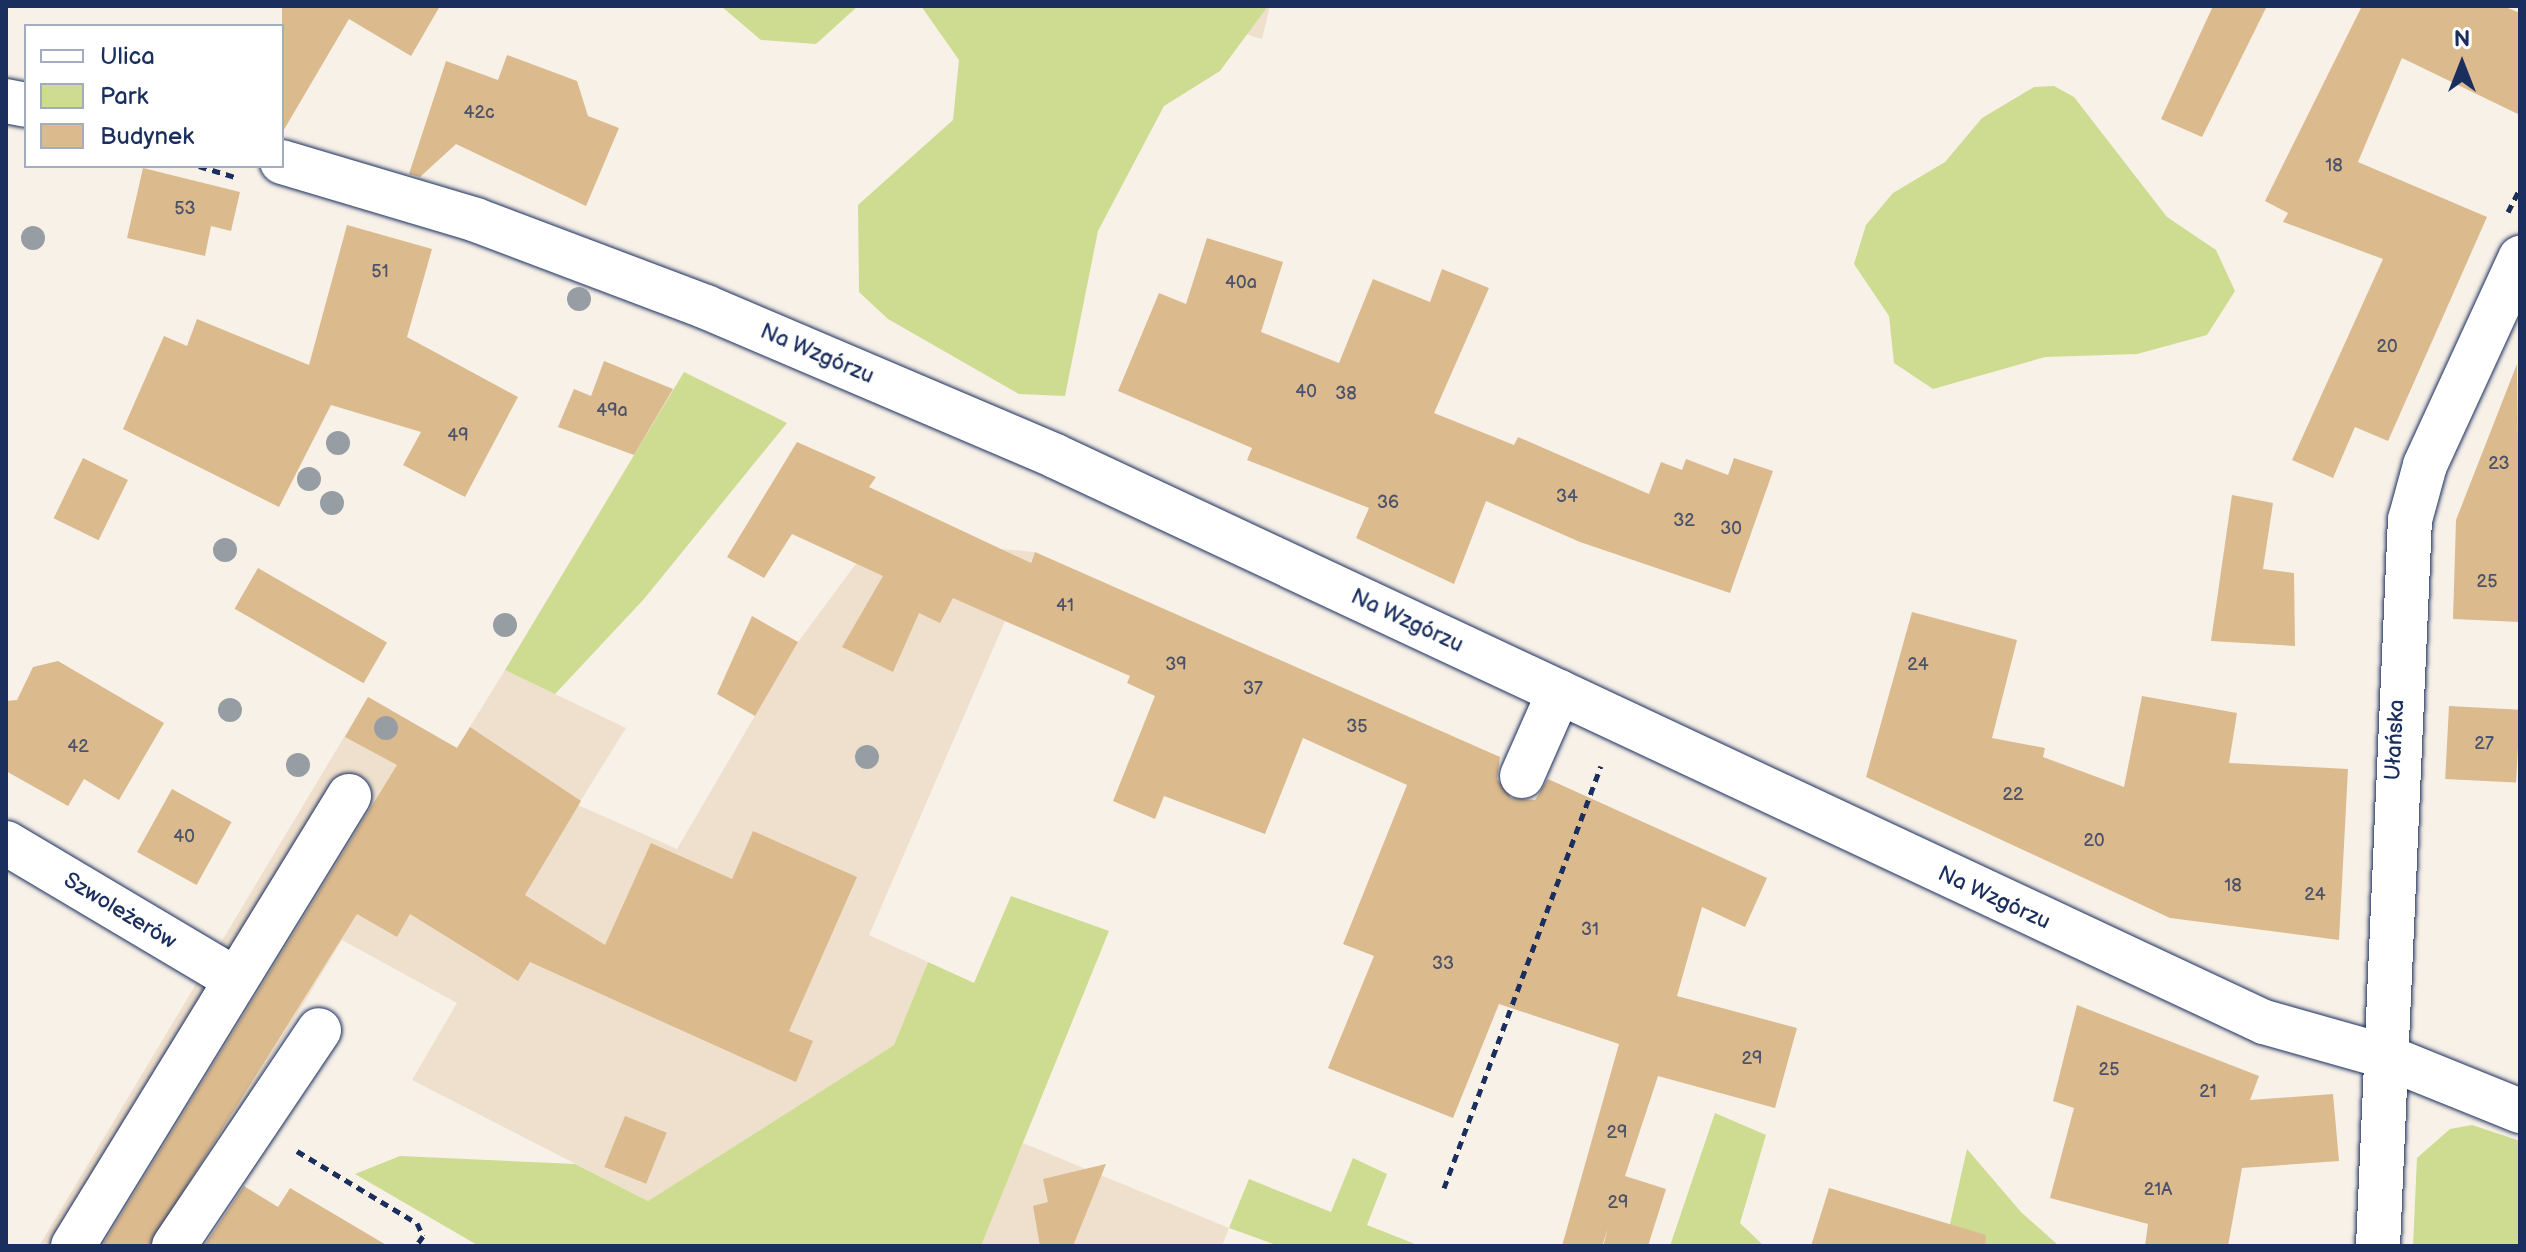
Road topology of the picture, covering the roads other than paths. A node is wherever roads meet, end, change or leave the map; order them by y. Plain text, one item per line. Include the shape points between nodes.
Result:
1 (284, 163) edge
2 (2520, 258) edge
3 (1559, 692) junction
4 (1522, 776) dead end
5 (349, 796) dead end
6 (6, 843) edge
7 (233, 978) junction
8 (319, 1030) dead end
9 (2384, 1056) junction
10 (2520, 1111) edge
11 (73, 1246) edge
12 (174, 1246) edge
13 (2378, 1246) edge

1 - 3 street, Na Wzgórzu via 476,220 706,307 1055,456
2 - 9 street, Ułańska via 2425,465 2410,520
3 - 4 street
3 - 9 street, Na Wzgórzu via 2251,1016
5 - 7 street
6 - 7 street, Szwoleżerów
7 - 11 street
8 - 12 street via 252,1122
9 - 10 street, Na Wzgórzu
9 - 13 street, Ułańska

